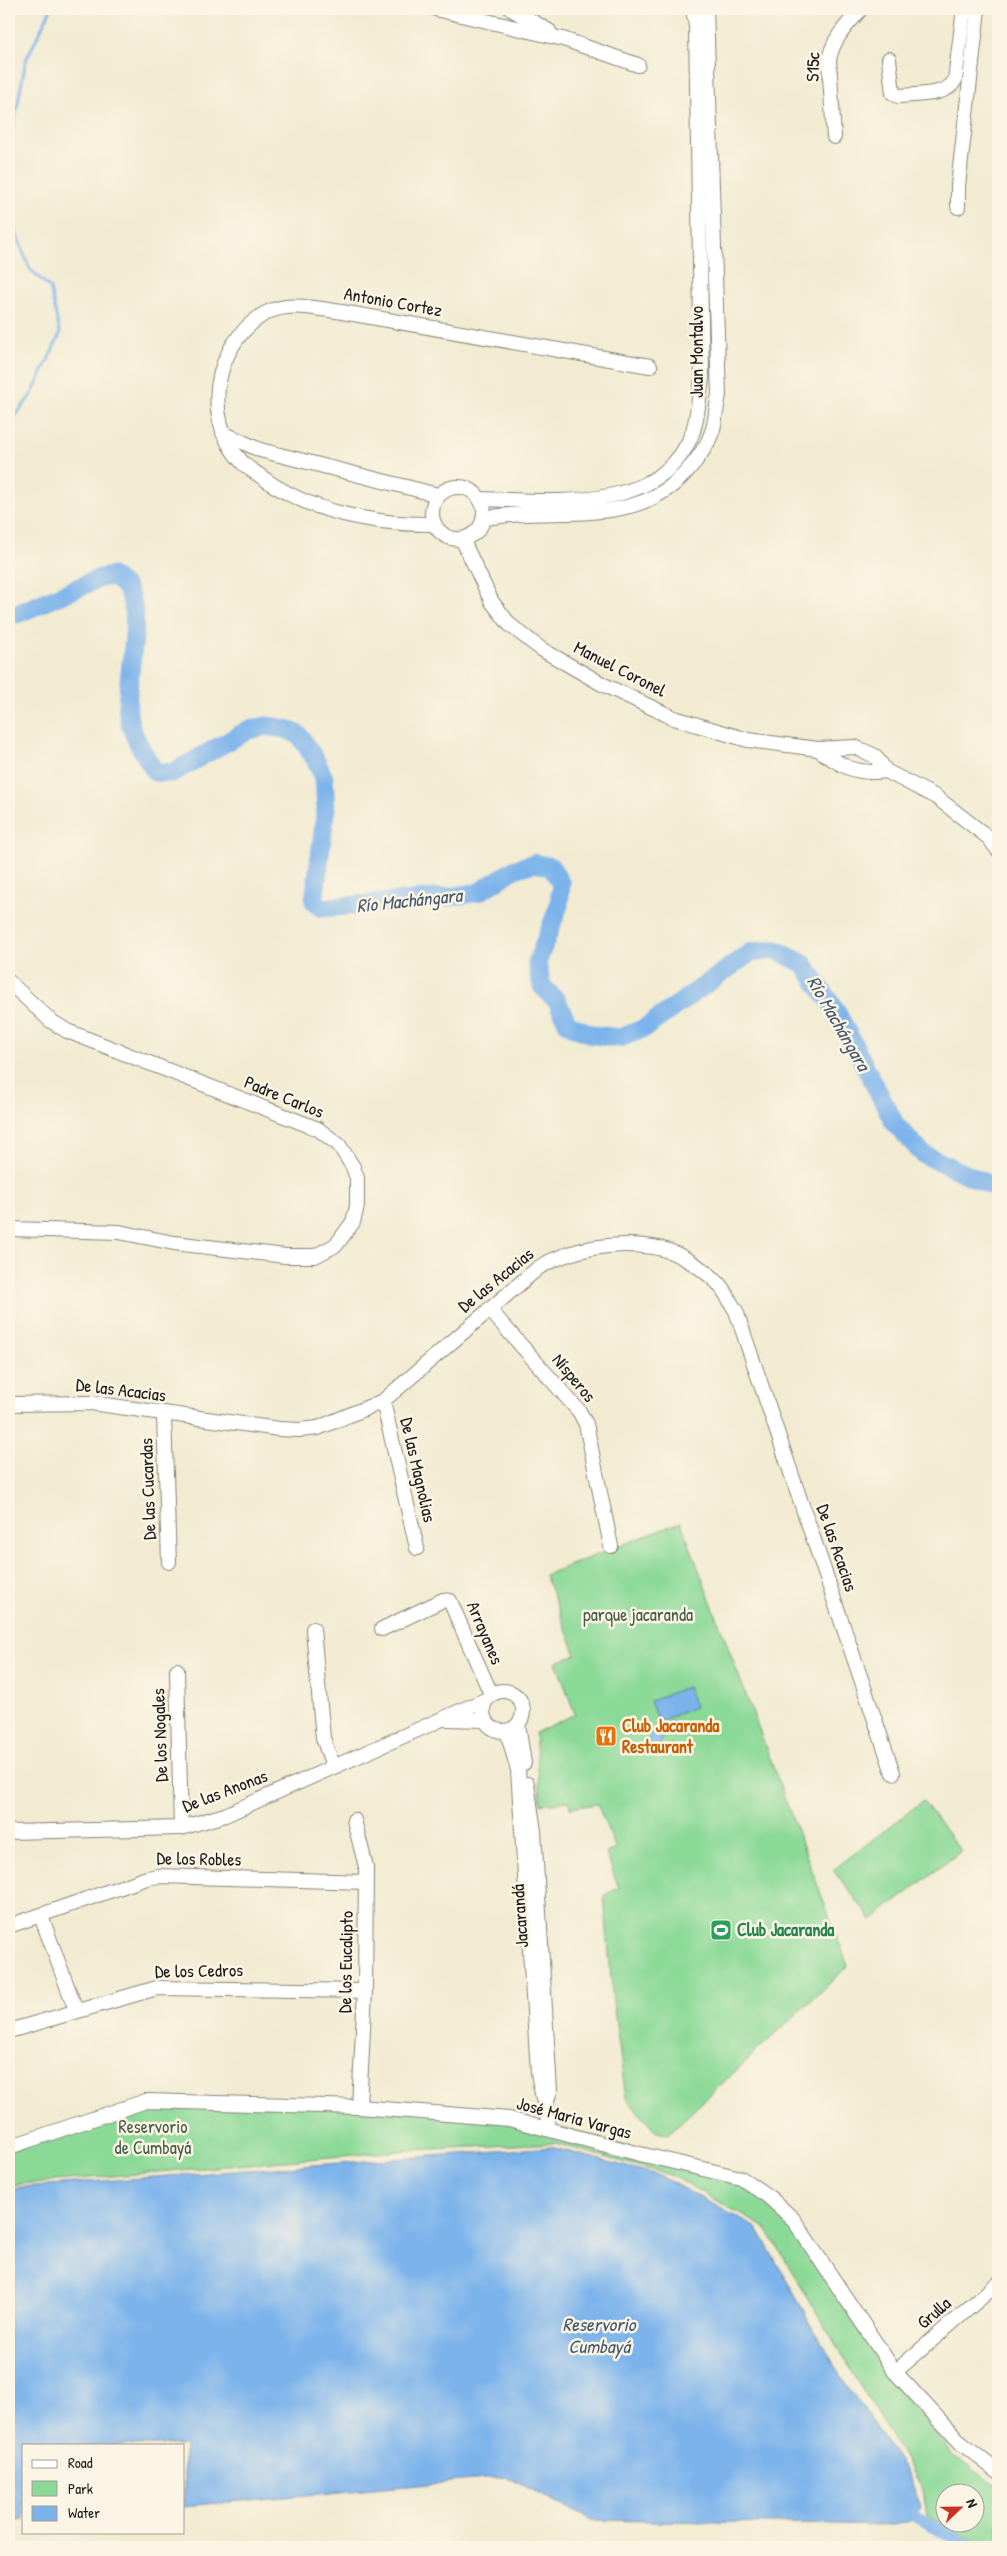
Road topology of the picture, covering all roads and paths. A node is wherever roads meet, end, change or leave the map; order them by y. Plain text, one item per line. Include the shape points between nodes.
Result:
1 (436, 9) edge
2 (511, 9) edge
3 (693, 9) edge
4 (706, 9) edge
5 (862, 9) edge
6 (964, 9) edge
7 (978, 9) edge
8 (563, 39) junction
9 (702, 41) junction
10 (889, 59) dead end
11 (638, 66) dead end
12 (834, 137) dead end
13 (958, 207) dead end
14 (650, 366) dead end
15 (223, 433) junction
16 (438, 495) junction
17 (480, 499) junction
18 (484, 519) junction
19 (434, 524) junction
20 (462, 539) junction
21 (818, 749) junction
22 (886, 771) junction
23 (998, 850) edge
24 (9, 982) edge
25 (9, 1229) edge
26 (489, 1309) junction
27 (383, 1401) junction
28 (9, 1404) edge
29 (164, 1414) junction
30 (610, 1546) dead end
31 (417, 1548) dead end
32 (169, 1562) dead end
33 (382, 1628) dead end
34 (313, 1629) dead end
35 (177, 1670) dead end
36 (488, 1697) junction
37 (440, 1719) junction
38 (484, 1720) junction
39 (512, 1728) junction
40 (333, 1766) junction
41 (894, 1773) dead end
42 (354, 1820) dead end
43 (181, 1828) junction
44 (9, 1832) edge
45 (366, 1882) junction
46 (41, 1916) junction
47 (9, 1926) edge
48 (365, 1991) junction
49 (76, 2010) junction
50 (9, 2032) edge
51 (359, 2107) junction
52 (549, 2129) junction
53 (9, 2147) edge
54 (998, 2283) edge
55 (895, 2372) junction
56 (998, 2472) edge

1 - 8 street
2 - 8 street
3 - 9 street, Juan Montalvo
4 - 9 street, Juan Montalvo
5 - 12 street, S15c via 835,40 831,50
6 - 10 street via 955,80 951,87 943,91 898,96 891,88
7 - 13 street
8 - 11 street
9 - 17 street, Juan Montalvo via 702,378 693,431 676,460 656,479 638,489 606,497
9 - 18 street, Juan Montalvo via 718,395 712,432 699,458 677,483 658,497 632,507 607,512 522,512
14 - 15 street, Antonio Cortez via 294,306 265,313 239,335 222,367 216,404
15 - 16 street via 260,450
15 - 19 street, Antonio Cortez via 241,462 274,487 303,502 387,523
16 - 17 street via 446,489 465,487
16 - 19 street via 432,509
17 - 18 street
18 - 20 street via 472,535
19 - 20 street via 446,536
20 - 21 street, Manuel Coronel via 492,602 510,625 541,649 602,684 674,718 748,740
21 - 22 street, Manuel Coronel via 841,766 860,772
21 - 22 street, Manuel Coronel via 855,746 875,756
22 - 23 street, Manuel Coronel via 936,796 989,838
24 - 25 street, Padre Carlos via 52,1021 67,1030 318,1129 339,1145 353,1167 357,1178 357,1197 354,1222 336,1245 315,1256 285,1256 174,1243 119,1232
26 - 27 street, De las Acacias
26 - 30 street, Nísperos via 579,1411 586,1424
26 - 41 street, De las Acacias via 556,1257 605,1246 655,1247 688,1260 718,1283 736,1311
27 - 29 street, De las Acacias via 318,1428 299,1430
27 - 31 street, De las Magnolias
28 - 29 street, De las Acacias via 91,1403
29 - 32 street, De las Cucardas
33 - 36 street, Arrayanes via 444,1600 450,1601
34 - 40 street via 323,1738
35 - 43 street, De los Nogales
36 - 37 street, De las Anonas
36 - 38 street via 482,1714
36 - 39 street via 506,1691 520,1700 523,1718
37 - 38 street
37 - 40 street, De las Anonas
38 - 39 street via 494,1730
39 - 52 street, Jacarandá via 534,1831 536,1956 550,2091 546,2104
40 - 43 street, De las Anonas via 225,1815
42 - 45 street, De los Eucalipto via 364,1854
43 - 44 street, De las Anonas
45 - 46 street, De los Robles via 158,1876
45 - 48 street, De los Eucalipto
46 - 47 street, De los Robles
46 - 49 street
48 - 49 street, De los Cedros via 157,1988
48 - 51 street, De los Eucalipto
49 - 50 street, De los Cedros
51 - 52 street, José Maria Vargas via 509,2119
51 - 53 street, José Maria Vargas via 146,2101
52 - 55 street, José Maria Vargas via 741,2178 769,2197 794,2219
54 - 55 street, Grulla
55 - 56 street, José Maria Vargas via 961,2443

